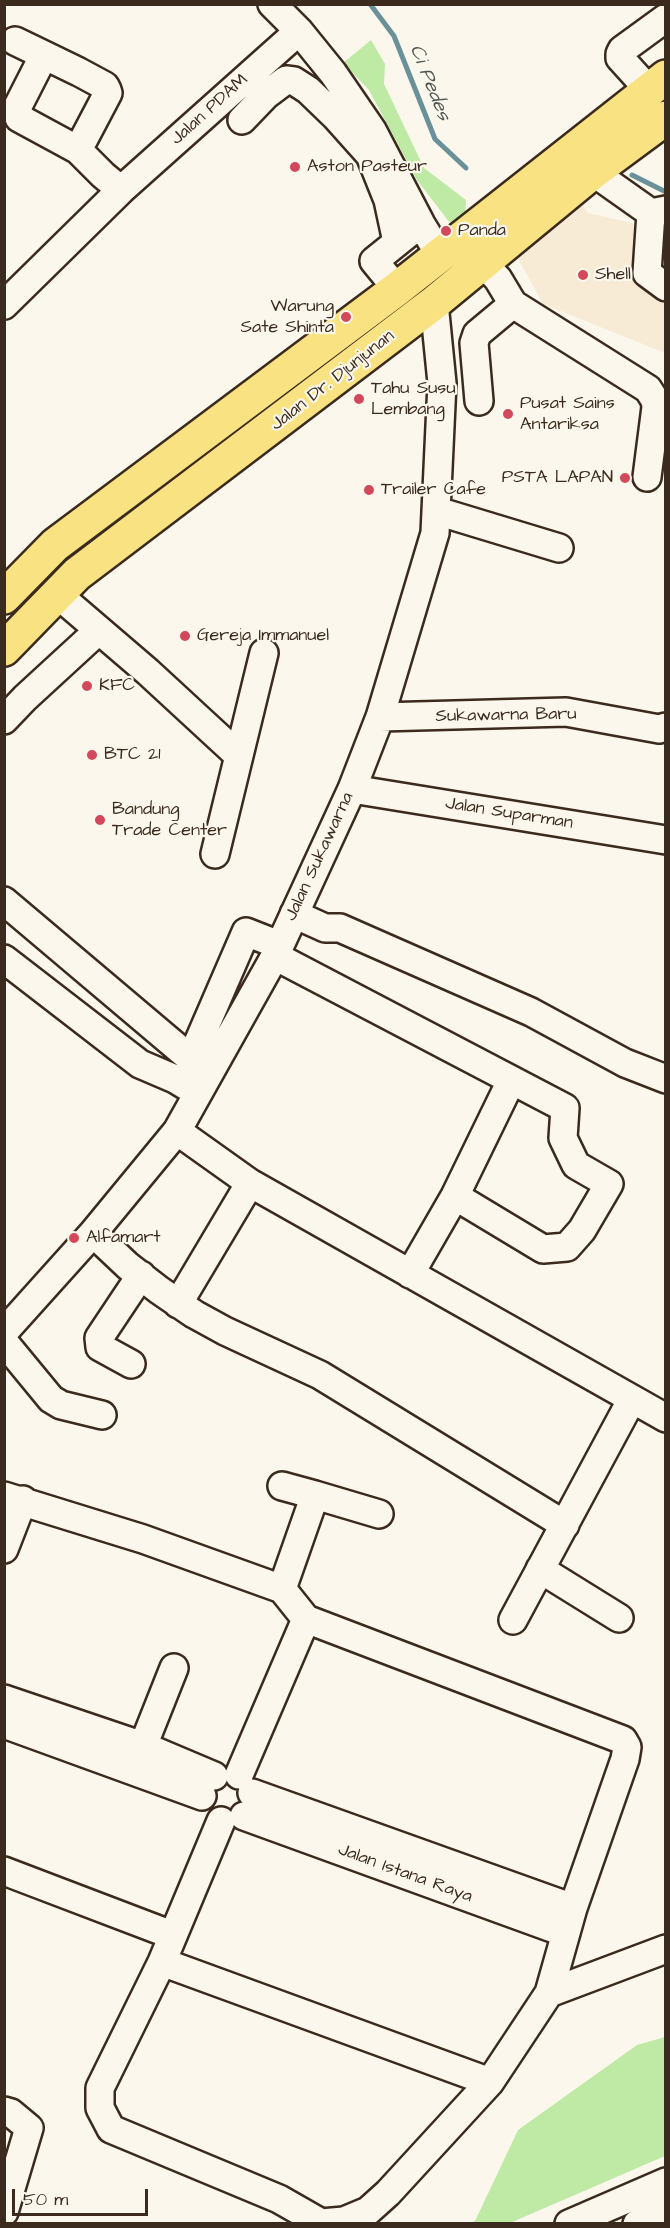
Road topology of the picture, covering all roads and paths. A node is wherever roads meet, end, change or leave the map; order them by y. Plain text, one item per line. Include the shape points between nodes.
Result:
1 (272, 4) edge
2 (666, 18) edge
3 (299, 31) junction
4 (15, 41) dead end
5 (44, 55) junction
6 (657, 83) edge
7 (666, 118) edge
8 (242, 120) dead end
9 (78, 150) junction
10 (593, 172) junction
11 (121, 190) junction
12 (658, 212) edge
13 (421, 224) junction
14 (397, 242) junction
15 (441, 255) junction
16 (483, 263) junction
17 (666, 287) edge
18 (397, 289) junction
19 (434, 303) junction
20 (513, 304) junction
21 (4, 305) edge
22 (474, 343) junction
23 (439, 354) junction
24 (479, 401) dead end
25 (647, 477) dead end
26 (437, 512) junction
27 (559, 548) dead end
28 (57, 594) junction
29 (4, 597) edge
30 (99, 630) junction
31 (4, 649) edge
32 (264, 653) dead end
33 (380, 717) junction
34 (4, 720) edge
35 (666, 727) edge
36 (238, 755) junction
37 (352, 789) junction
38 (666, 840) edge
39 (215, 854) dead end
40 (4, 901) edge
41 (298, 906) junction
42 (277, 951) junction
43 (4, 959) edge
44 (200, 1074) junction
45 (666, 1079) edge
46 (511, 1081) junction
47 (177, 1131) junction
48 (250, 1183) junction
49 (455, 1196) junction
50 (93, 1233) junction
51 (410, 1274) junction
52 (141, 1275) junction
53 (178, 1304) junction
54 (4, 1332) edge
55 (4, 1342) edge
56 (131, 1364) dead end
57 (632, 1399) junction
58 (102, 1415) dead end
59 (666, 1418) edge
60 (4, 1477) edge
61 (282, 1486) dead end
62 (315, 1494) junction
63 (14, 1498) edge
64 (379, 1515) dead end
65 (565, 1525) junction
66 (4, 1549) edge
67 (540, 1569) junction
68 (282, 1588) junction
69 (619, 1618) dead end
70 (306, 1619) junction
71 (513, 1620) dead end
72 (174, 1668) dead end
73 (4, 1699) edge
74 (4, 1724) edge
75 (143, 1746) junction
76 (229, 1796) junction
77 (4, 1871) edge
78 (570, 1920) junction
79 (172, 1935) junction
80 (666, 1949) edge
81 (162, 1962) junction
82 (549, 1993) junction
83 (490, 2082) junction
84 (4, 2111) edge
85 (666, 2182) edge
86 (666, 2210) edge
87 (4, 2212) edge
88 (321, 2223) edge
89 (569, 2223) edge
90 (637, 2223) edge

1 - 3 street
2 - 6 street via 620,54 620,58
3 - 11 street, Jalan PDAM
3 - 13 street via 372,130
4 - 5 street
5 - 9 street via 18,105 19,118
5 - 9 street via 107,90
6 - 15 highway, Jalan Dr. Djunjunan
7 - 10 highway, Jalan Dr. Djunjunan
8 - 14 street via 286,80 308,90 370,155 388,200
9 - 11 street
10 - 12 street
10 - 16 highway, Jalan Dr. Djunjunan
11 - 21 street, Jalan PDAM
12 - 17 street via 647,273
13 - 14 street
13 - 15 street
14 - 18 street via 374,261
15 - 18 highway, Jalan Dr. Djunjunan
16 - 19 highway, Jalan Dr. Djunjunan
16 - 20 street
18 - 29 highway, Jalan Dr. Djunjunan via 56,545
19 - 23 street, Jalan Sukawarna
19 - 28 highway, Jalan Dr. Djunjunan via 77,574
20 - 22 street via 477,334
20 - 25 street via 648,389 656,407
22 - 23 street
22 - 24 street
23 - 26 street, Jalan Sukawarna via 442,384
26 - 27 street
26 - 33 street, Jalan Sukawarna via 435,533
28 - 30 street
28 - 31 highway, Jalan Dr. Djunjunan
30 - 34 street
30 - 36 street
32 - 36 street
33 - 35 street, Sukawarna Baru via 566,712 659,729
33 - 37 street, Jalan Sukawarna
36 - 39 street
37 - 38 street, Jalan Suparman
37 - 41 street, Jalan Sukawarna
40 - 44 street
41 - 42 street, Jalan Sukawarna
41 - 45 street via 325,928 340,927 531,1012 616,1058
42 - 44 street, Jalan Sukawarna
42 - 44 street via 246,932
42 - 46 street
43 - 44 street via 140,1064 166,1075
44 - 47 street, Jalan Sukawarna
46 - 49 street
46 - 49 street via 565,1108 563,1138 576,1165 609,1184 582,1230 567,1247 543,1249
47 - 48 street
47 - 50 street, Jalan Sukawarna
48 - 51 street
48 - 53 street
49 - 51 street
50 - 52 street
50 - 54 street, Jalan Sukawarna
51 - 57 street
52 - 53 street
52 - 56 street via 99,1338 100,1347
53 - 65 street via 225,1331 320,1375
55 - 58 street via 51,1399 61,1406
57 - 59 street
57 - 65 street
60 - 63 street
61 - 62 street
62 - 64 street
62 - 68 street
63 - 66 street
63 - 68 street
65 - 67 street
67 - 69 street
67 - 71 street
68 - 70 street
70 - 76 street
70 - 78 street via 623,1740 627,1747 625,1759
72 - 75 street
73 - 75 street, Jalan Istana Raya
74 - 76 street, Jalan Istana Raya
75 - 76 street, Jalan Istana Raya
76 - 78 street, Jalan Istana Raya
76 - 79 street
77 - 79 street
78 - 82 street
79 - 81 street
80 - 82 street
81 - 83 street
81 - 88 street via 100,2088 100,2108 111,2129 279,2199
82 - 83 street
83 - 88 street via 368,2211 344,2221
84 - 87 street via 29,2128
85 - 89 street
86 - 90 street

